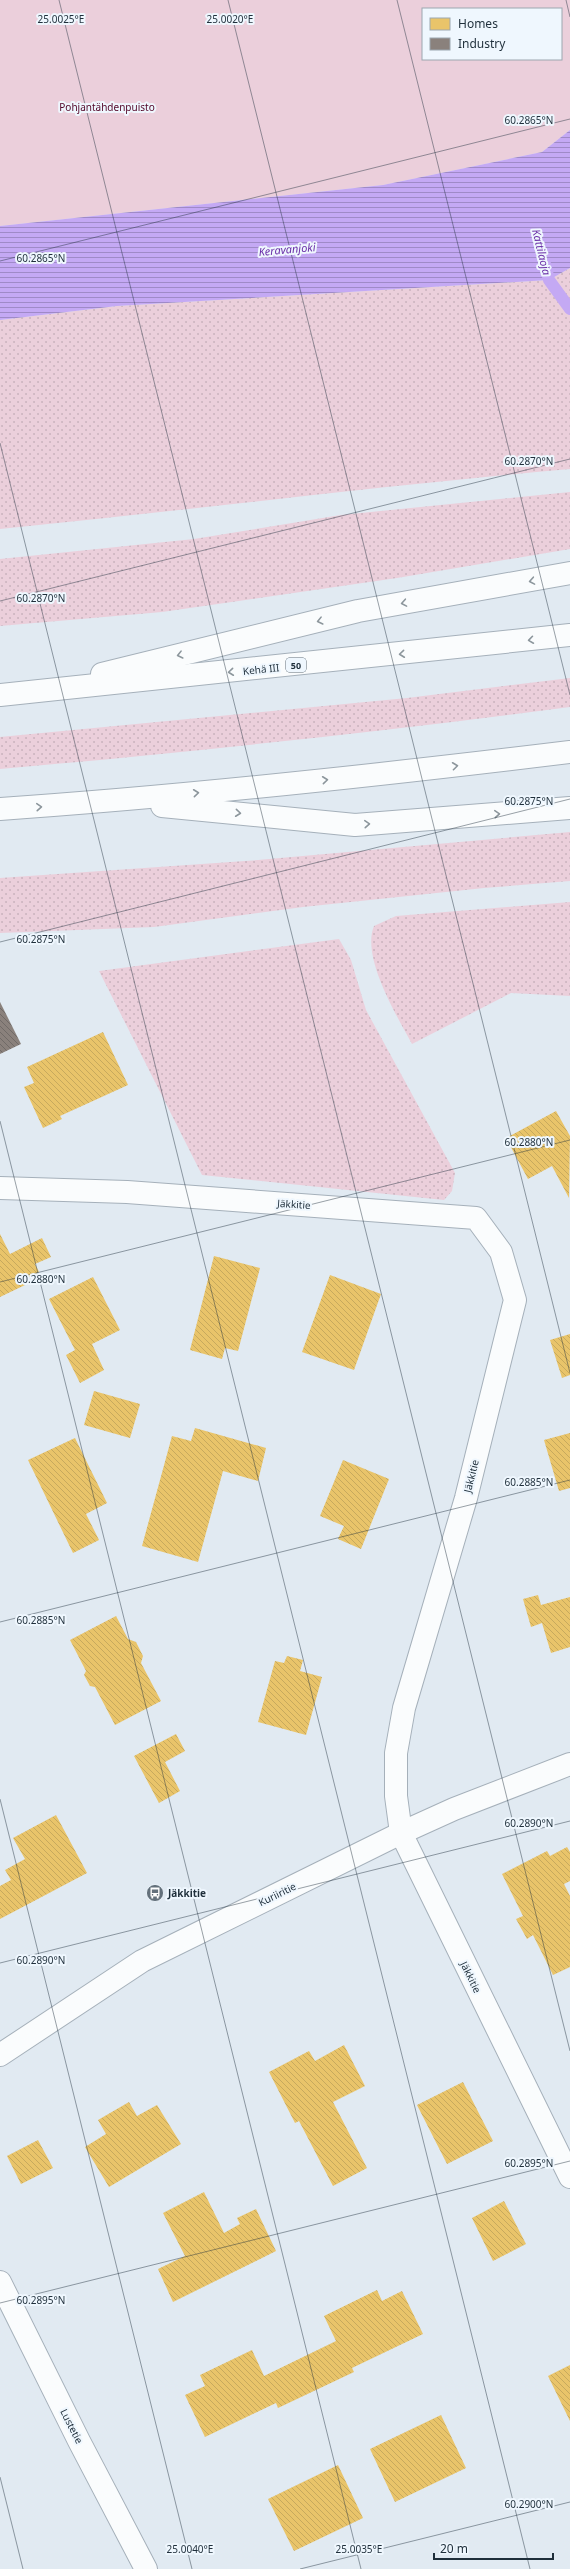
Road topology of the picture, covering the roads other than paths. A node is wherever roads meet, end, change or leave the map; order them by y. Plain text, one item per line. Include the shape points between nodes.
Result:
1 (570, 573) edge
2 (570, 635) edge
3 (21, 694) junction
4 (0, 695) edge
5 (570, 752) edge
6 (115, 801) junction
7 (570, 808) edge
8 (0, 809) edge
9 (0, 1188) edge
10 (570, 1764) edge
11 (401, 1833) junction
12 (0, 2055) edge
13 (570, 2177) edge
14 (0, 2282) edge
15 (146, 2569) edge

1 -> 3 main road via 358,611
2 -> 3 main road, Kehä III / 50
3 - 4 main road, Kehä III / 50
6 -> 5 main road
6 -> 7 main road via 355,825
8 -> 6 main road
9 - 11 main road, Jäkkitie via 127,1192 476,1218 501,1252 515,1300 466,1498 404,1708 396,1753 396,1796
10 - 11 main road, Kuriiritie via 454,1809
11 - 12 main road, Kuriiritie via 142,1961
11 - 13 main road, Jäkkitie
14 - 15 main road, Lustetie

